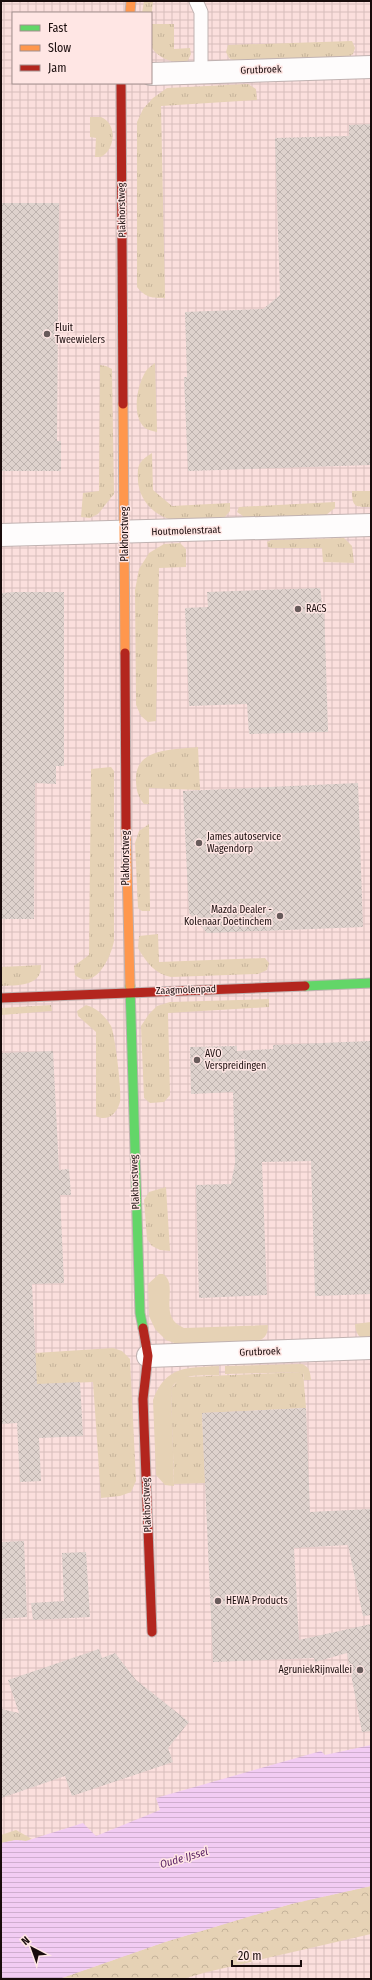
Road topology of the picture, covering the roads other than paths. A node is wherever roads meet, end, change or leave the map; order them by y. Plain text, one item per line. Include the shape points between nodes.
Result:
1 (131, 1) edge
2 (196, 1) edge
3 (130, 12) edge
4 (371, 67) edge
5 (201, 72) junction
6 (152, 74) edge
7 (121, 84) edge
8 (371, 525) edge
9 (125, 533) junction
10 (1, 535) edge
11 (371, 983) edge
12 (128, 992) junction
13 (1, 998) edge
14 (371, 1348) edge
15 (148, 1356) junction
16 (152, 1632) dead end

1 - 3 street
2 - 5 lane via 201,12
4 - 5 street, Grutbroek
5 - 6 street, Grutbroek
7 - 9 street, Plakhorstweg
8 - 9 street, Houtmolenstraat
9 - 10 street, Houtmolenstraat
9 - 12 street, Plakhorstweg
11 - 12 street, Zaagmolenpad
12 - 13 street, Zaagmolenpad
12 - 15 street, Plakhorstweg via 140,1313
14 - 15 street, Grutbroek
15 - 16 street, Plakhorstweg via 143,1399

